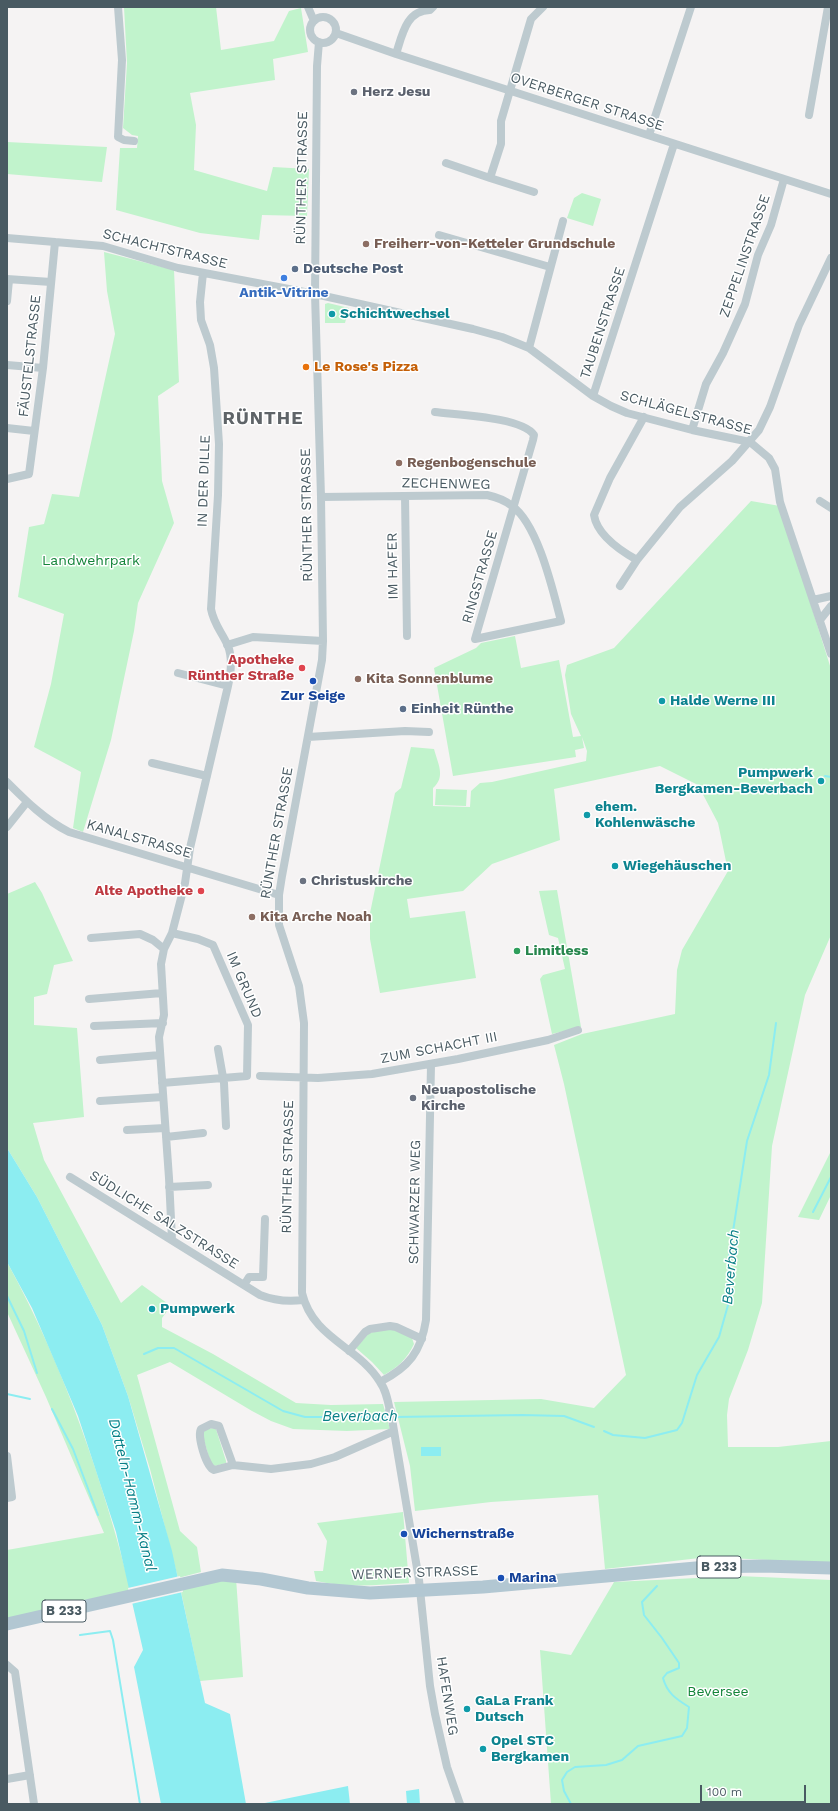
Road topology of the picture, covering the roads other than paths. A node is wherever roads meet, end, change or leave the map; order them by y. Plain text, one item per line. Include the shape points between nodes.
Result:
1 (118, 7) edge
2 (308, 7) edge
3 (433, 7) edge
4 (543, 7) edge
5 (691, 7) edge
6 (828, 7) edge
7 (314, 20) junction
8 (336, 33) junction
9 (319, 42) junction
10 (396, 54) junction
11 (511, 91) junction
12 (810, 115) dead end
13 (649, 135) junction
14 (134, 141) dead end
15 (674, 144) junction
16 (446, 163) dead end
17 (490, 178) junction
18 (784, 179) junction
19 (534, 192) dead end
20 (831, 194) edge
21 (562, 221) dead end
22 (439, 235) dead end
23 (7, 238) edge
24 (55, 242) junction
25 (831, 258) edge
26 (550, 267) junction
27 (203, 273) junction
28 (8, 280) edge
29 (51, 282) junction
30 (315, 294) junction
31 (7, 301) edge
32 (529, 348) junction
33 (7, 365) edge
34 (42, 368) junction
35 (593, 396) junction
36 (435, 412) dead end
37 (644, 417) junction
38 (7, 428) edge
39 (692, 430) junction
40 (34, 431) junction
41 (750, 442) junction
42 (7, 479) edge
43 (405, 496) junction
44 (321, 497) junction
45 (820, 501) dead end
46 (513, 506) junction
47 (831, 508) edge
48 (637, 560) junction
49 (620, 586) dead end
50 (831, 596) edge
51 (813, 600) junction
52 (831, 606) edge
53 (820, 620) junction
54 (561, 622) joint
55 (407, 636) dead end
56 (323, 641) junction
57 (227, 645) junction
58 (831, 654) edge
59 (178, 673) dead end
60 (228, 686) junction
61 (429, 732) dead end
62 (308, 738) junction
63 (152, 763) dead end
64 (207, 776) junction
65 (7, 782) edge
66 (27, 802) junction
67 (7, 827) edge
68 (186, 866) junction
69 (279, 895) junction
70 (172, 933) junction
71 (91, 938) dead end
72 (164, 949) junction
73 (162, 993) junction
74 (89, 999) dead end
75 (163, 1023) junction
76 (94, 1026) dead end
77 (578, 1030) dead end
78 (218, 1049) dead end
79 (160, 1055) junction
80 (100, 1060) dead end
81 (431, 1065) junction
82 (260, 1076) dead end
83 (222, 1077) junction
84 (304, 1077) junction
85 (162, 1083) junction
86 (163, 1097) junction
87 (100, 1101) dead end
88 (226, 1126) dead end
89 (127, 1130) dead end
90 (166, 1132) junction
91 (203, 1134) dead end
92 (70, 1177) dead end
93 (208, 1185) dead end
94 (169, 1187) junction
95 (265, 1219) dead end
96 (172, 1240) junction
97 (244, 1285) junction
98 (303, 1300) junction
99 (422, 1339) junction
100 (349, 1351) junction
101 (380, 1382) junction
102 (394, 1431) junction
103 (7, 1456) edge
104 (234, 1465) junction
105 (7, 1498) edge
106 (831, 1568) edge
107 (421, 1591) junction
108 (7, 1624) edge
109 (7, 1665) edge
110 (30, 1775) junction
111 (7, 1779) edge
112 (34, 1804) edge
113 (460, 1804) edge

1 - 14 street via 122,60 118,137
2 - 7 street, RÜNTHER STRASSE
3 - 10 street via 420,11 408,22
4 - 11 street via 531,19
5 - 13 street
6 - 12 street
7 - 8 street via 321,17 330,19 336,26
7 - 9 street, RÜNTHER STRASSE via 311,34
8 - 9 street via 329,41
8 - 10 street, OVERBERGER STRASSE
9 - 30 street, RÜNTHER STRASSE
10 - 11 street, OVERBERGER STRASSE
11 - 13 street, OVERBERGER STRASSE
11 - 17 street via 501,122 501,144
13 - 15 street, OVERBERGER STRASSE
15 - 18 street, OVERBERGER STRASSE
15 - 35 street, TAUBENSTRASSE
16 - 17 street
17 - 19 street
18 - 20 street, OVERBERGER STRASSE
18 - 39 street, ZEPPELINSTRASSE via 771,225 758,255 745,304 706,384
21 - 26 street
22 - 26 street
23 - 24 street, SCHACHTSTRASSE
24 - 27 street, SCHACHTSTRASSE via 103,246
24 - 29 street, FÄUSTELSTRASSE
25 - 41 street via 799,325 765,419
26 - 32 street
27 - 30 street, SCHACHTSTRASSE
27 - 57 street, IN DER DILLE via 201,320 210,345 214,368 219,444 211,609 215,626
28 - 29 street
28 - 31 street
29 - 34 street, FÄUSTELSTRASSE
30 - 32 street, SCHLÄGELSTRASSE via 473,329
30 - 44 street, RÜNTHER STRASSE
32 - 35 street, SCHLÄGELSTRASSE
33 - 34 street
34 - 40 street, FÄUSTELSTRASSE
35 - 37 street, SCHLÄGELSTRASSE via 611,406
36 - 46 street via 502,420 531,430 533,440
37 - 39 street, SCHLÄGELSTRASSE
37 - 48 street via 610,478 594,515 598,525 612,542
38 - 40 street
39 - 41 street, SCHLÄGELSTRASSE
40 - 42 street, FÄUSTELSTRASSE via 29,474
41 - 48 street via 680,507
41 - 51 street, SCHLÄGELSTRASSE via 769,458 774,469 780,502
43 - 44 street, ZECHENWEG
43 - 46 street, ZECHENWEG via 487,495
43 - 55 street, IM HAFER
44 - 56 street, RÜNTHER STRASSE
45 - 47 street
46 - 54 street, ZECHENWEG via 527,522 537,544 547,569
46 - 54 street, RINGSTRASSE via 475,639
48 - 49 street
50 - 51 street
51 - 53 street, SCHLÄGELSTRASSE
52 - 53 street
53 - 58 street, SCHLÄGELSTRASSE
56 - 57 street via 253,637
56 - 62 street, RÜNTHER STRASSE
57 - 60 street, IN DER DILLE via 231,664
59 - 60 street
60 - 64 street, IN DER DILLE
61 - 62 street via 405,731
62 - 69 street, RÜNTHER STRASSE
63 - 64 street
64 - 68 street, IN DER DILLE
65 - 66 street, KANALSTRASSE
66 - 67 street
66 - 68 street, KANALSTRASSE via 54,824 69,832
68 - 69 street, KANALSTRASSE
68 - 70 street, IN DER DILLE via 185,883
69 - 84 street, RÜNTHER STRASSE via 279,925 302,1003
70 - 72 street, IN DER DILLE
70 - 83 street, IM GRUND via 212,945 248,1025 247,1076
71 - 72 street via 140,934
72 - 73 street, IN DER DILLE via 161,964
73 - 74 street
73 - 75 street, IN DER DILLE
75 - 76 street
75 - 79 street, IN DER DILLE via 159,1037
77 - 81 street, ZUM SCHACHT III via 548,1040
78 - 83 street
79 - 80 street
79 - 85 street, IN DER DILLE
81 - 84 street, ZUM SCHACHT III via 372,1074
81 - 99 street, SCHWARZER WEG via 426,1320
82 - 84 street
83 - 85 street, IM GRUND
83 - 88 street
84 - 98 street, RÜNTHER STRASSE via 301,1268
85 - 86 street, IN DER DILLE
86 - 87 street
86 - 90 street, IN DER DILLE
89 - 90 street
90 - 91 street
90 - 94 street, IN DER DILLE
92 - 96 street, SÜDLICHE SALZSTRASSE
93 - 94 street
94 - 96 street, IN DER DILLE
95 - 97 street, SÜDLICHE SALZSTRASSE via 264,1278 249,1277
96 - 97 street, SÜDLICHE SALZSTRASSE
97 - 98 street, SÜDLICHE SALZSTRASSE via 260,1295 276,1300
98 - 100 street, RÜNTHER STRASSE via 322,1330
99 - 100 street via 396,1327 370,1329
99 - 101 street, SCHWARZER WEG via 405,1366
100 - 101 street, RÜNTHER STRASSE via 373,1372
101 - 102 street, RÜNTHER STRASSE
102 - 104 street via 335,1457 311,1464 271,1468
102 - 107 street, RÜNTHER STRASSE
103 - 105 street via 12,1497
104 - 104 street via 218,1470 210,1467 199,1435 201,1429 211,1424 219,1426
106 - 107 main road, WERNER STRASSE / B 233 via 707,1567
107 - 108 main road, WERNER STRASSE / B 233 via 343,1592 246,1576 222,1575
107 - 113 street, HAFENWEG via 435,1714 447,1767
109 - 110 street via 15,1672
110 - 111 street
110 - 112 street

